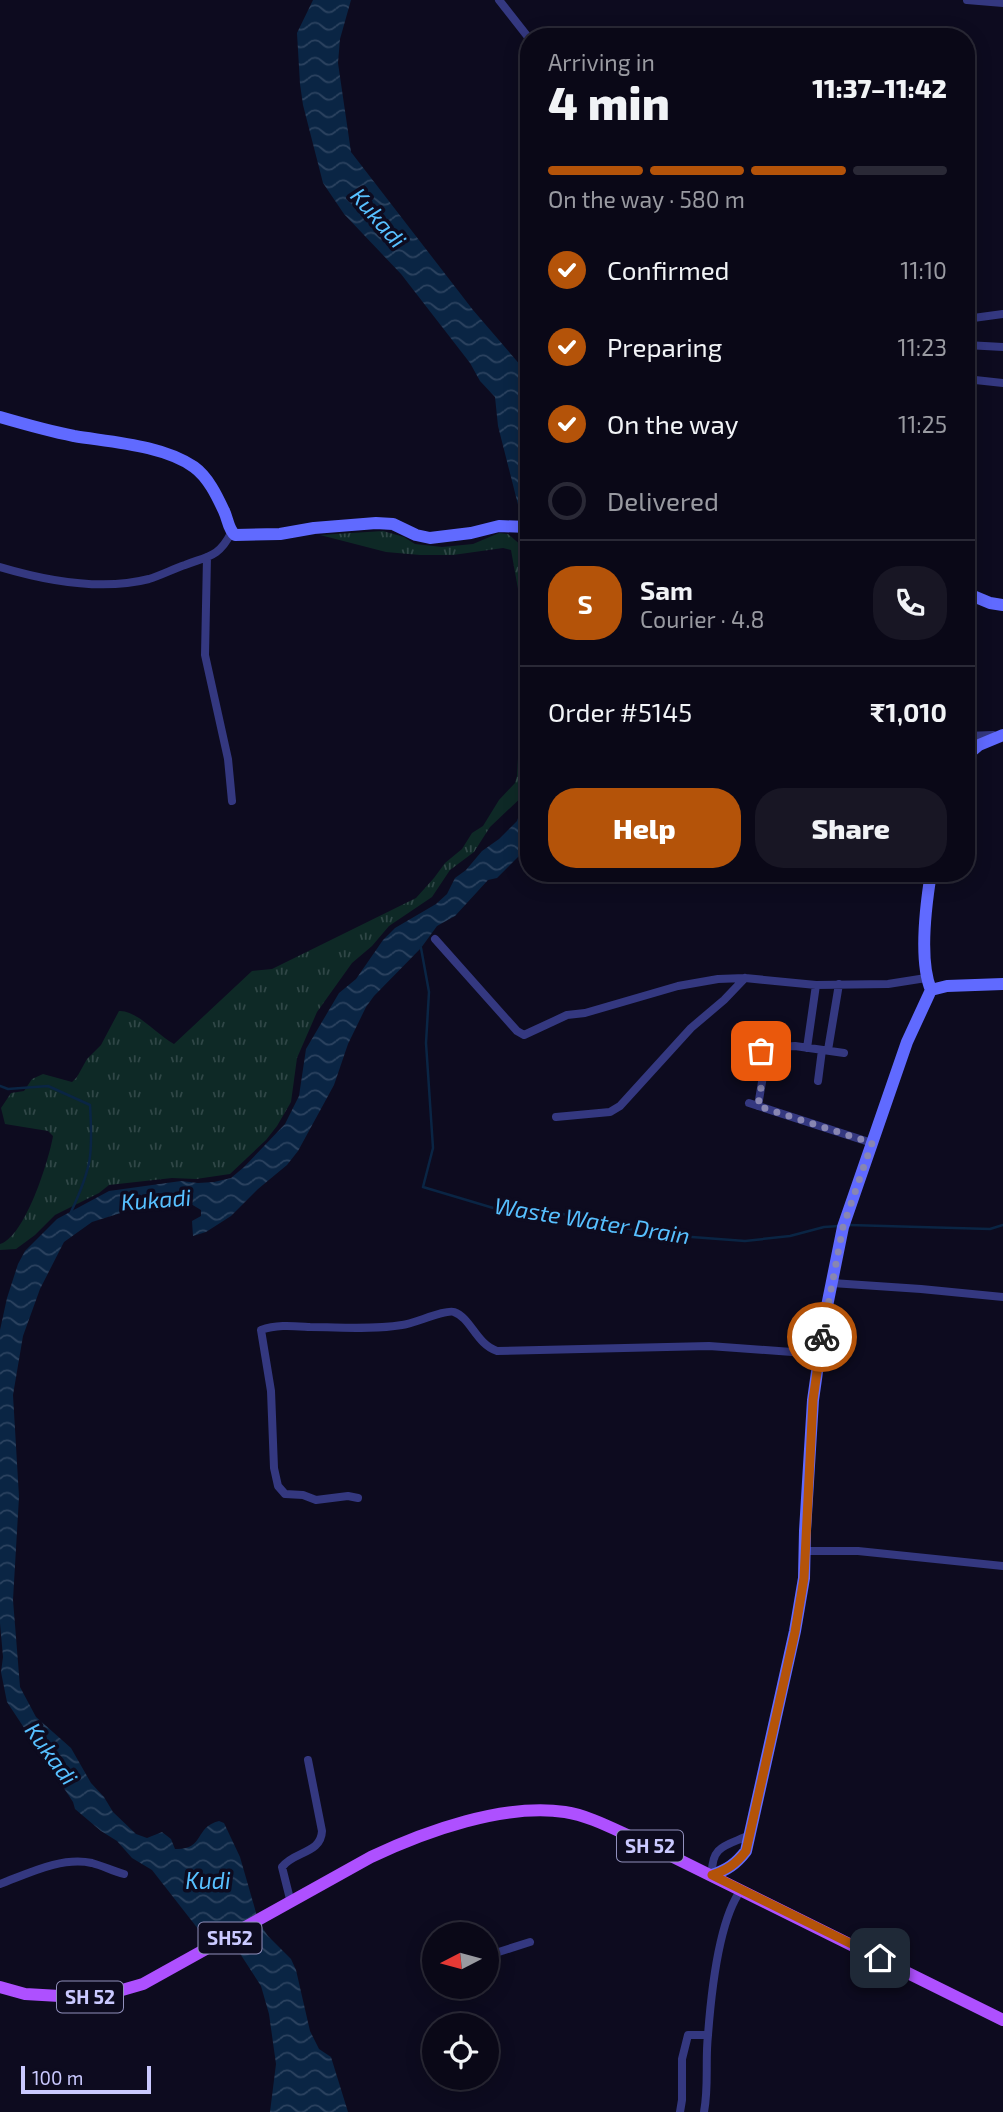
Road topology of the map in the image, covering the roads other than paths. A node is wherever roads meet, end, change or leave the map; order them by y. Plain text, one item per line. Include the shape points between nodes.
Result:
1 (499, 0) edge
2 (967, 0) edge
3 (1003, 3) edge
4 (521, 28) edge
5 (1003, 314) edge
6 (975, 318) edge
7 (975, 345) edge
8 (1003, 347) edge
9 (975, 380) edge
10 (1003, 383) edge
11 (0, 417) edge
12 (520, 527) edge
13 (231, 533) junction
14 (208, 557) junction
15 (0, 568) edge
16 (975, 597) edge
17 (1003, 605) edge
18 (1003, 734) edge
19 (975, 736) edge
20 (975, 748) edge
21 (232, 801) dead end
22 (930, 882) edge
23 (435, 939) dead end
24 (745, 978) junction
25 (839, 984) junction
26 (929, 984) junction
27 (1003, 984) edge
28 (816, 985) junction
29 (807, 1048) junction
30 (825, 1050) junction
31 (844, 1053) dead end
32 (818, 1081) dead end
33 (556, 1117) dead end
34 (872, 1143) junction
35 (832, 1283) junction
36 (1003, 1297) edge
37 (819, 1354) junction
38 (358, 1499) dead end
39 (806, 1551) junction
40 (1003, 1566) edge
41 (308, 1760) dead end
42 (750, 1835) junction
43 (124, 1874) dead end
44 (712, 1875) junction
45 (0, 1884) edge
46 (741, 1891) junction
47 (288, 1905) junction
48 (530, 1942) dead end
49 (499, 1952) edge
50 (175, 1968) joint
51 (0, 1987) edge
52 (1003, 2020) edge
53 (708, 2035) junction
54 (680, 2112) edge
55 (704, 2112) edge

1 - 4 street
2 - 3 street
5 - 6 street
7 - 8 street
9 - 10 street
11 - 13 street via 144,448 194,467 226,513
12 - 13 street via 430,538 393,524 376,523 280,534
13 - 14 street via 224,547
14 - 15 street via 122,583 32,577
14 - 21 street via 205,655 228,759
16 - 17 street
18 - 19 street
18 - 20 street
22 - 26 street via 926,907
23 - 24 street via 524,1035 567,1015 678,986
24 - 28 street
24 - 33 street via 691,1028 620,1106 610,1112
25 - 26 street
25 - 28 street
25 - 30 street
26 - 27 street
26 - 34 street
28 - 29 street
29 - 30 street
29 - 34 street via 761,1051 764,1070 753,1105
30 - 31 street
30 - 32 street
34 - 35 street via 843,1227
35 - 36 street
35 - 37 street
37 - 38 street via 696,1346 497,1351 489,1349 459,1315 449,1311 374,1328 281,1326 261,1330 278,1486 285,1493 316,1500
37 - 39 street
39 - 40 street via 858,1551
39 - 42 street via 795,1632
41 - 47 street via 321,1839 282,1867
42 - 44 street via 739,1861
42 - 44 street via 714,1853
43 - 45 street via 77,1863 51,1866
44 - 46 main road, SH 52
44 - 47 main road, SH 52 via 586,1817 517,1812 407,1840
46 - 52 main road, SH 52
46 - 53 street via 728,1913
47 - 50 main road, SH52
48 - 49 street
50 - 51 main road, SH 52 via 143,1984 98,1997 25,1994
53 - 54 street via 688,2035
53 - 55 street

